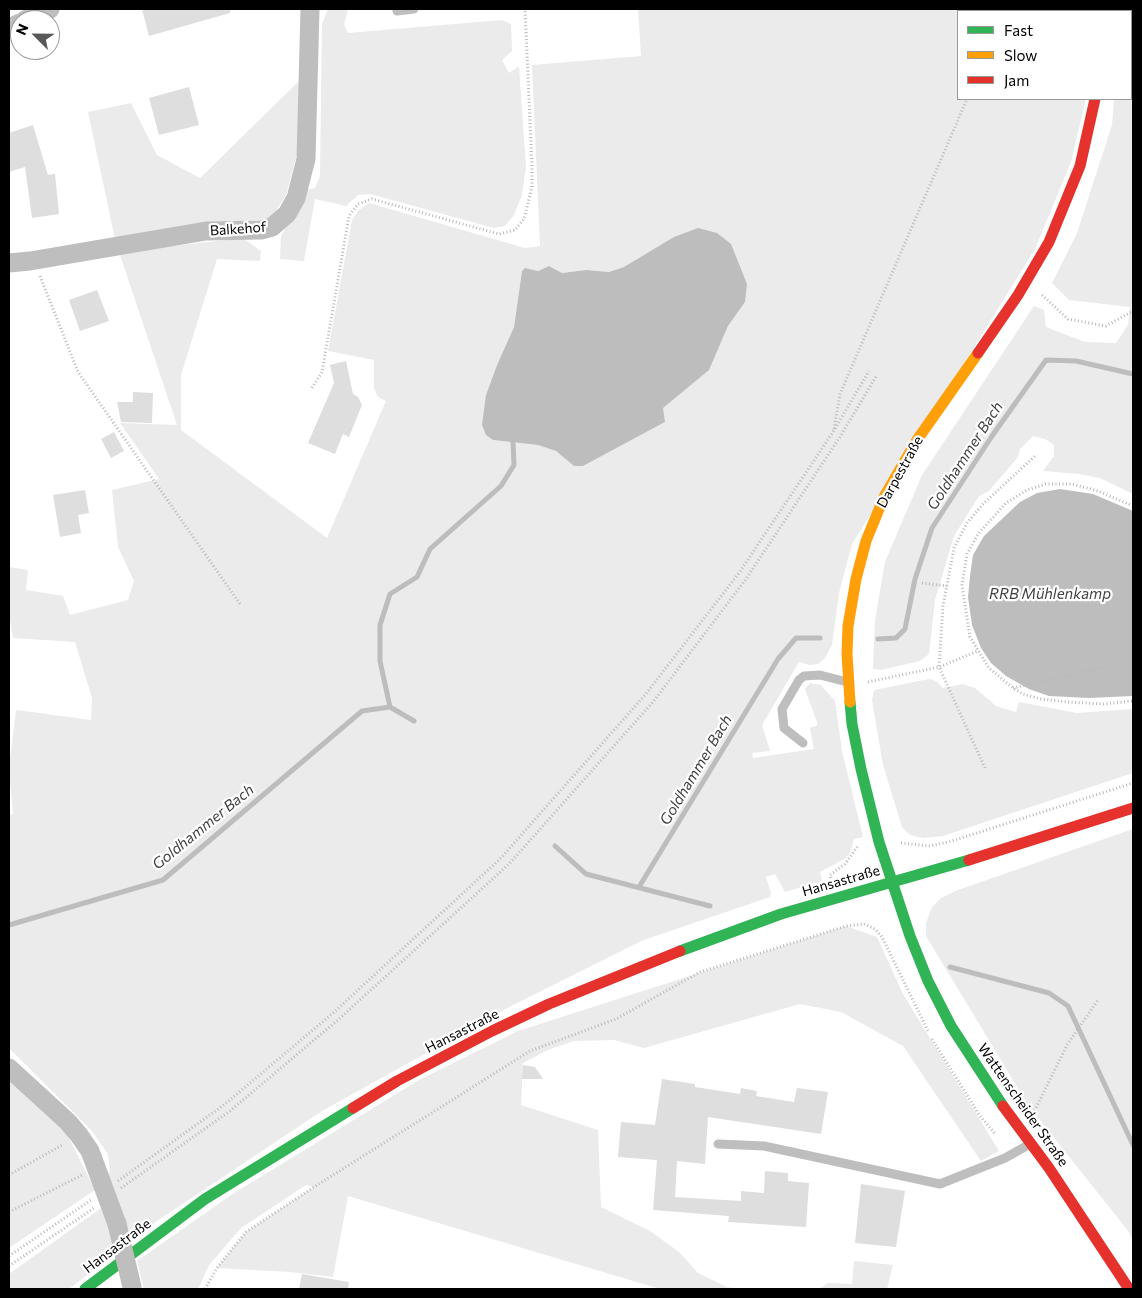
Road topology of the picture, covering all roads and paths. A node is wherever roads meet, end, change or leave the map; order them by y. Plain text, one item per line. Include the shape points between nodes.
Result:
1 (310, 9) edge
2 (397, 9) edge
3 (414, 9) edge
4 (525, 9) edge
5 (967, 100) edge
6 (1095, 100) edge
7 (30, 261) junction
8 (9, 263) edge
9 (1027, 280) junction
10 (1133, 311) edge
11 (869, 371) dead end
12 (877, 375) dead end
13 (312, 388) dead end
14 (833, 432) junction
15 (840, 437) junction
16 (1036, 455) dead end
17 (1133, 506) edge
18 (922, 582) dead end
19 (946, 586) junction
20 (240, 604) dead end
21 (978, 651) junction
22 (1107, 666) dead end
23 (939, 667) junction
24 (848, 682) junction
25 (1013, 688) junction
26 (1133, 700) edge
27 (803, 743) dead end
28 (985, 768) dead end
29 (1133, 783) edge
30 (1133, 808) edge
31 (879, 842) junction
32 (894, 882) junction
33 (837, 898) junction
34 (846, 926) dead end
35 (1098, 1000) dead end
36 (9, 1068) edge
37 (79, 1135) junction
38 (718, 1144) dead end
39 (1030, 1144) junction
40 (96, 1168) junction
41 (9, 1175) edge
42 (107, 1194) junction
43 (9, 1212) edge
44 (9, 1256) edge
45 (9, 1266) edge
46 (133, 1288) edge
47 (85, 1289) edge
48 (205, 1289) edge
49 (1129, 1289) edge

1 - 7 street, Balkehof via 306,159 296,198 287,214 272,227 261,230 206,231
2 - 3 lane
4 - 13 path via 532,187 524,219 516,230 499,234 372,199 358,204 349,216 322,372
5 - 14 path via 840,394
6 - 9 street, Darpestraße via 1088,138 1071,192 1049,242
7 - 8 street, Balkehof
7 - 20 path via 39,272 78,372
9 - 10 path via 1068,319 1106,326
9 - 24 street, Darpestraße via 917,440 884,497 866,541 852,601 848,626
11 - 14 path
12 - 15 path
14 - 15 path
14 - 42 path via 739,573 645,695 500,859 332,1014 225,1104
15 - 42 path via 746,579 653,702 509,864 339,1019 230,1111
16 - 19 path via 967,523 954,548
17 - 21 path via 1072,484 1046,484 1027,490 1006,503 978,534 967,554 962,585 966,626
18 - 19 path
19 - 23 path
21 - 23 path
21 - 25 path via 990,668
22 - 25 path
23 - 24 path via 867,683
23 - 28 path
24 - 27 lane via 820,675 804,676 799,680 782,709 784,728
24 - 31 street, Darpestraße via 852,724
25 - 26 path via 1041,699 1067,702 1104,704
29 - 31 path via 952,841 930,846
30 - 32 street
31 - 32 street, Darpestraße
31 - 33 path via 858,846 845,864 830,875
32 - 33 street, Hansastraße
32 - 39 street, Wattenscheider Straße via 910,936 951,1026
33 - 47 street, Hansastraße via 781,914 661,958 492,1031 397,1081 206,1199
34 - 48 path via 700,972 616,1019 530,1051 246,1232 217,1268
35 - 39 path via 1074,1033 1031,1118
36 - 37 street
37 - 40 street via 90,1150
37 - 41 path
38 - 39 lane via 764,1146 940,1184 1005,1158
39 - 49 street, Wattenscheider Straße via 1081,1214
40 - 42 street
40 - 43 path
42 - 44 path
42 - 45 path
42 - 46 street, bridge

